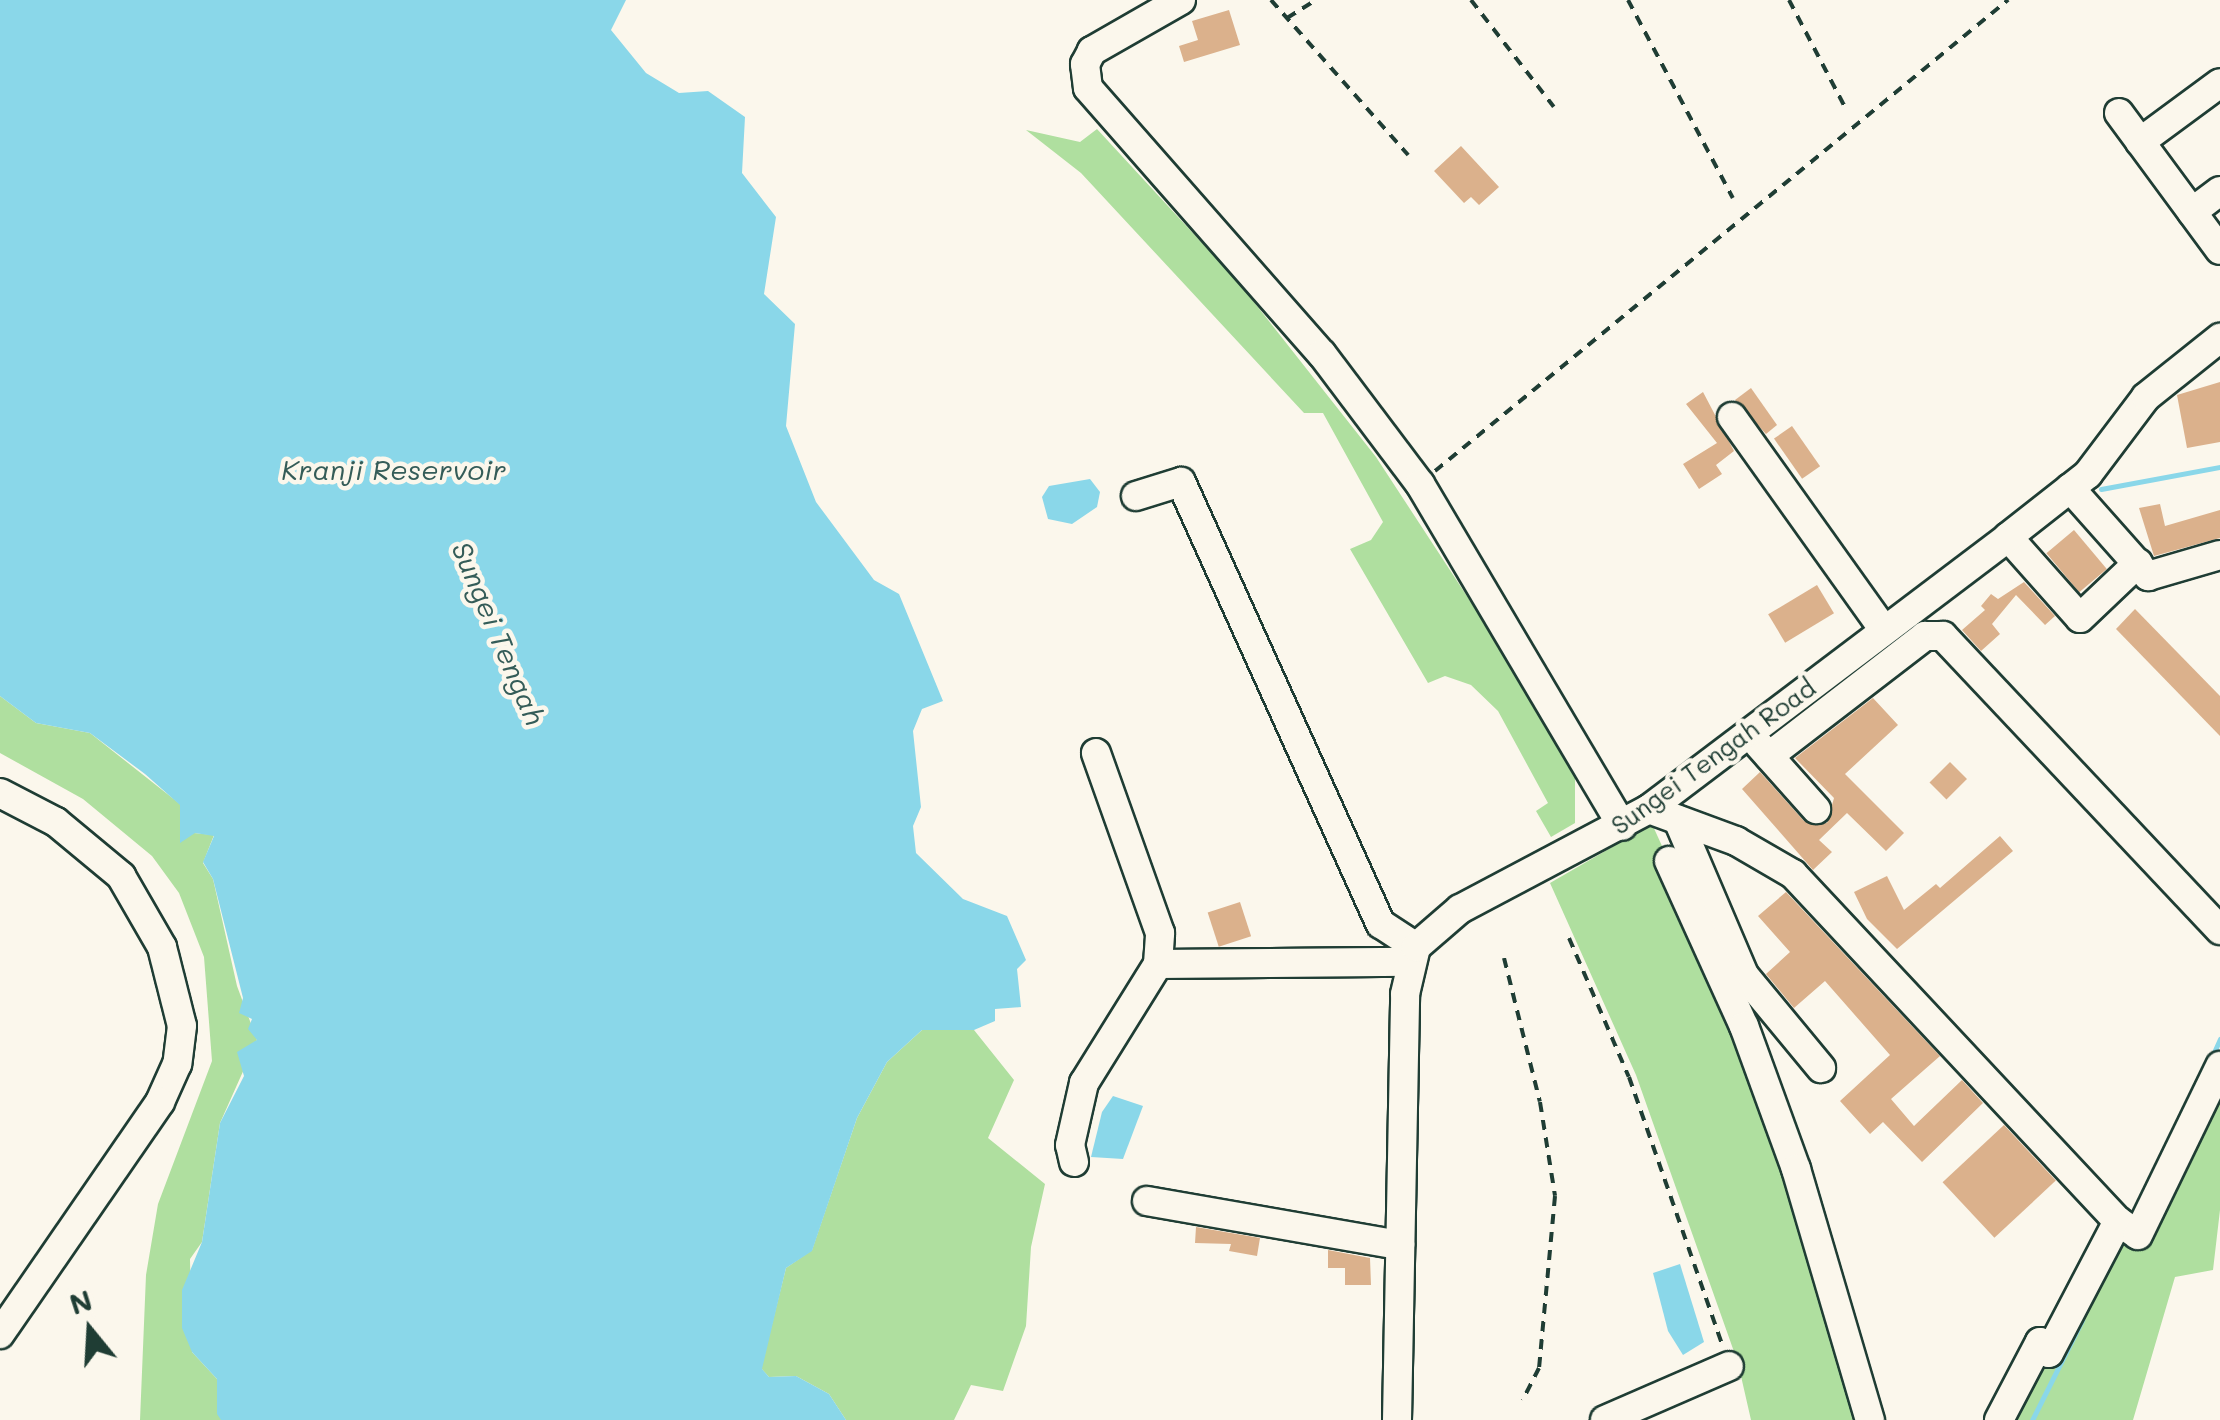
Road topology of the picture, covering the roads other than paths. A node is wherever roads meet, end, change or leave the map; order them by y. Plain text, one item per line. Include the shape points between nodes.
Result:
1 (1181, 0) edge
2 (2220, 84) edge
3 (2119, 113) dead end
4 (2140, 142) junction
5 (2220, 191) edge
6 (2192, 212) junction
7 (2220, 250) edge
8 (2216, 348) edge
9 (1732, 417) dead end
10 (2079, 481) junction
11 (1136, 496) dead end
12 (2008, 537) junction
13 (2220, 554) edge
14 (2138, 563) junction
15 (1884, 630) junction
16 (1748, 732) junction
17 (1096, 753) dead end
18 (1769, 756) junction
19 (0, 793) edge
20 (1648, 809) junction
21 (1816, 810) dead end
22 (1678, 820) junction
23 (1622, 826) junction
24 (1669, 861) dead end
25 (2220, 930) edge
26 (1413, 955) junction
27 (1158, 964) junction
28 (2220, 1066) edge
29 (1821, 1068) dead end
30 (1074, 1162) dead end
31 (1147, 1201) dead end
32 (2118, 1221) junction
33 (1400, 1245) junction
34 (0, 1334) edge
35 (1730, 1366) road end
36 (1397, 1420) edge
37 (1604, 1420) edge
38 (1870, 1420) edge
39 (1999, 1420) edge

1 - 23 street via 1092,50 1085,64 1088,88 1322,354 1420,484
2 - 4 street
3 - 4 street
4 - 6 street
5 - 6 street
6 - 7 street
8 - 10 street, Sungei Tengah Road via 2146,397
9 - 15 street
10 - 12 street, Sungei Tengah Road
10 - 14 street
11 - 26 street via 1180,482 1381,924
12 - 14 street via 2080,618
12 - 15 street, Sungei Tengah Road
13 - 14 street via 2148,576
15 - 16 street, Sungei Tengah Road
16 - 18 street
16 - 20 street, Sungei Tengah Road
17 - 27 street via 1154,911
18 - 21 street
18 - 25 street via 1925,636 1943,636
19 - 34 street via 56,822 120,876 162,947 182,1026 177,1064 160,1102
20 - 22 street
20 - 23 street, Sungei Tengah Road
22 - 29 street via 1744,976
22 - 32 street via 1761,853 1793,874
23 - 26 street, Sungei Tengah Road via 1460,909
24 - 38 street via 1744,1026 1796,1169
26 - 27 street
26 - 33 street
27 - 30 street via 1084,1083 1070,1145
28 - 32 street via 2138,1235
31 - 33 street
32 - 39 street via 2049,1353 2040,1342
33 - 36 street
35 - 37 street

